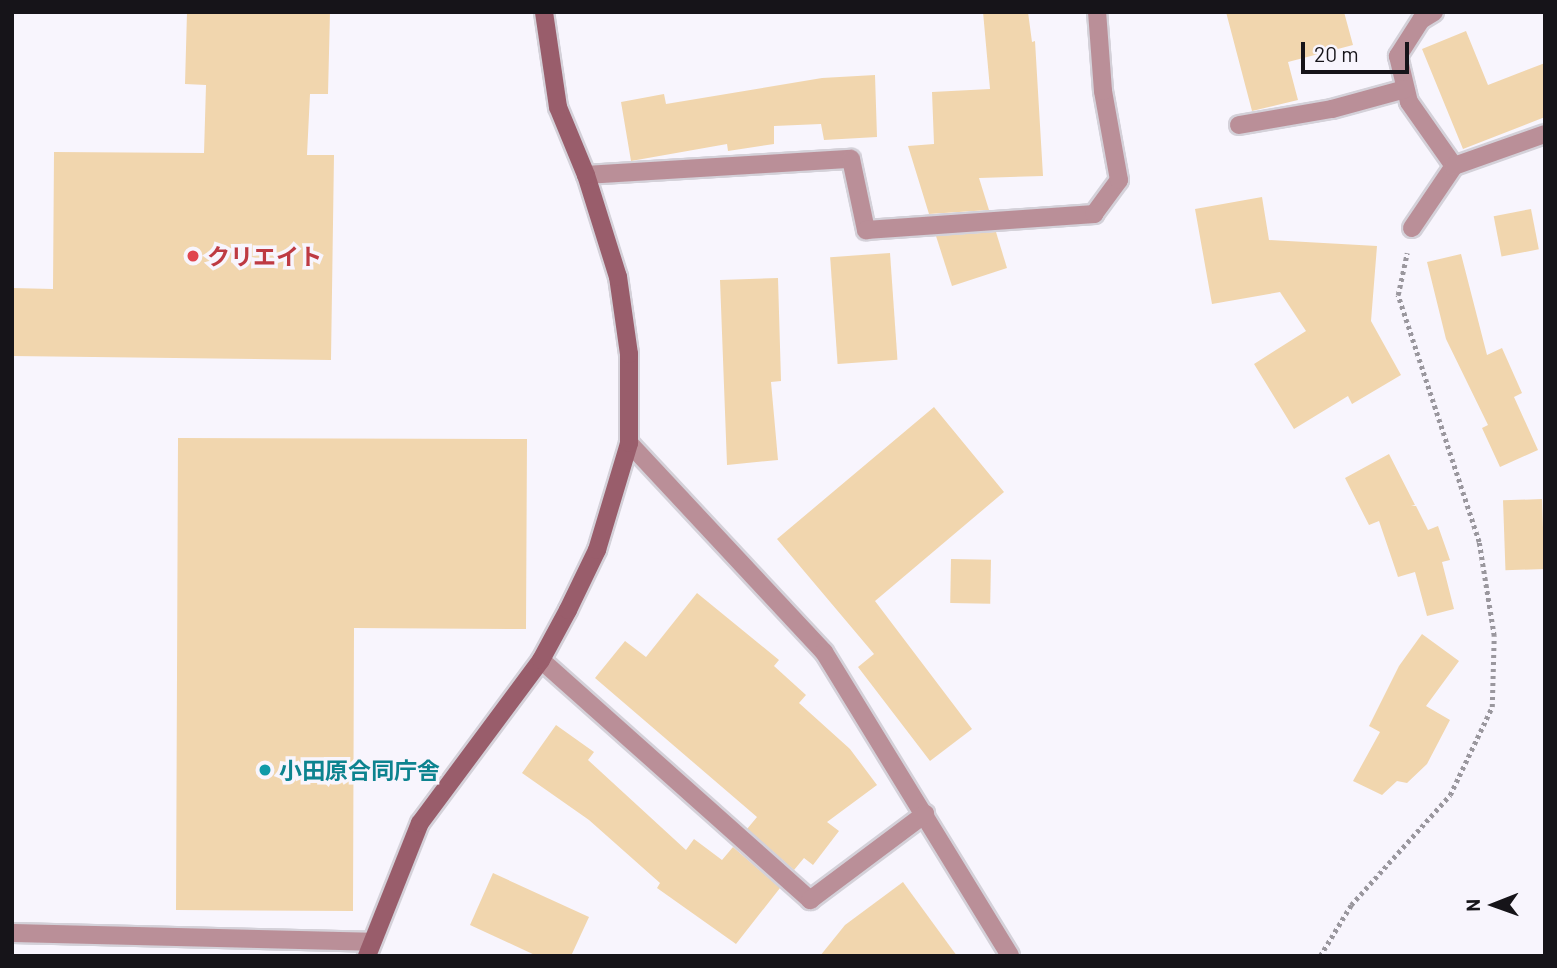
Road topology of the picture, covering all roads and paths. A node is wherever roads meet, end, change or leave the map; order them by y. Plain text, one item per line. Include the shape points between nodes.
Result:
1 (544, 12) edge
2 (1097, 12) edge
3 (1434, 12) edge
4 (1405, 89) junction
5 (1239, 125) dead end
6 (1545, 134) edge
7 (1454, 166) junction
8 (586, 174) junction
9 (1412, 228) joint
10 (629, 443) junction
11 (541, 660) junction
12 (926, 814) junction
13 (12, 933) edge
14 (370, 949) edge
15 (1010, 956) edge
16 (1320, 956) edge

1 - 8 street via 558,107
2 - 8 street via 1103,91 1119,180 1094,214 866,230 851,159
3 - 4 street via 1421,20 1398,56
4 - 5 street via 1332,109
4 - 7 street via 1409,102
6 - 7 street
7 - 9 street
8 - 10 street via 618,277 629,354
9 - 16 path via 1398,295 1479,542 1494,636 1492,707 1450,794 1351,905
10 - 11 street via 597,550
10 - 12 street via 824,652
11 - 12 street via 810,900
11 - 14 street via 420,823
12 - 15 street
13 - 14 street

